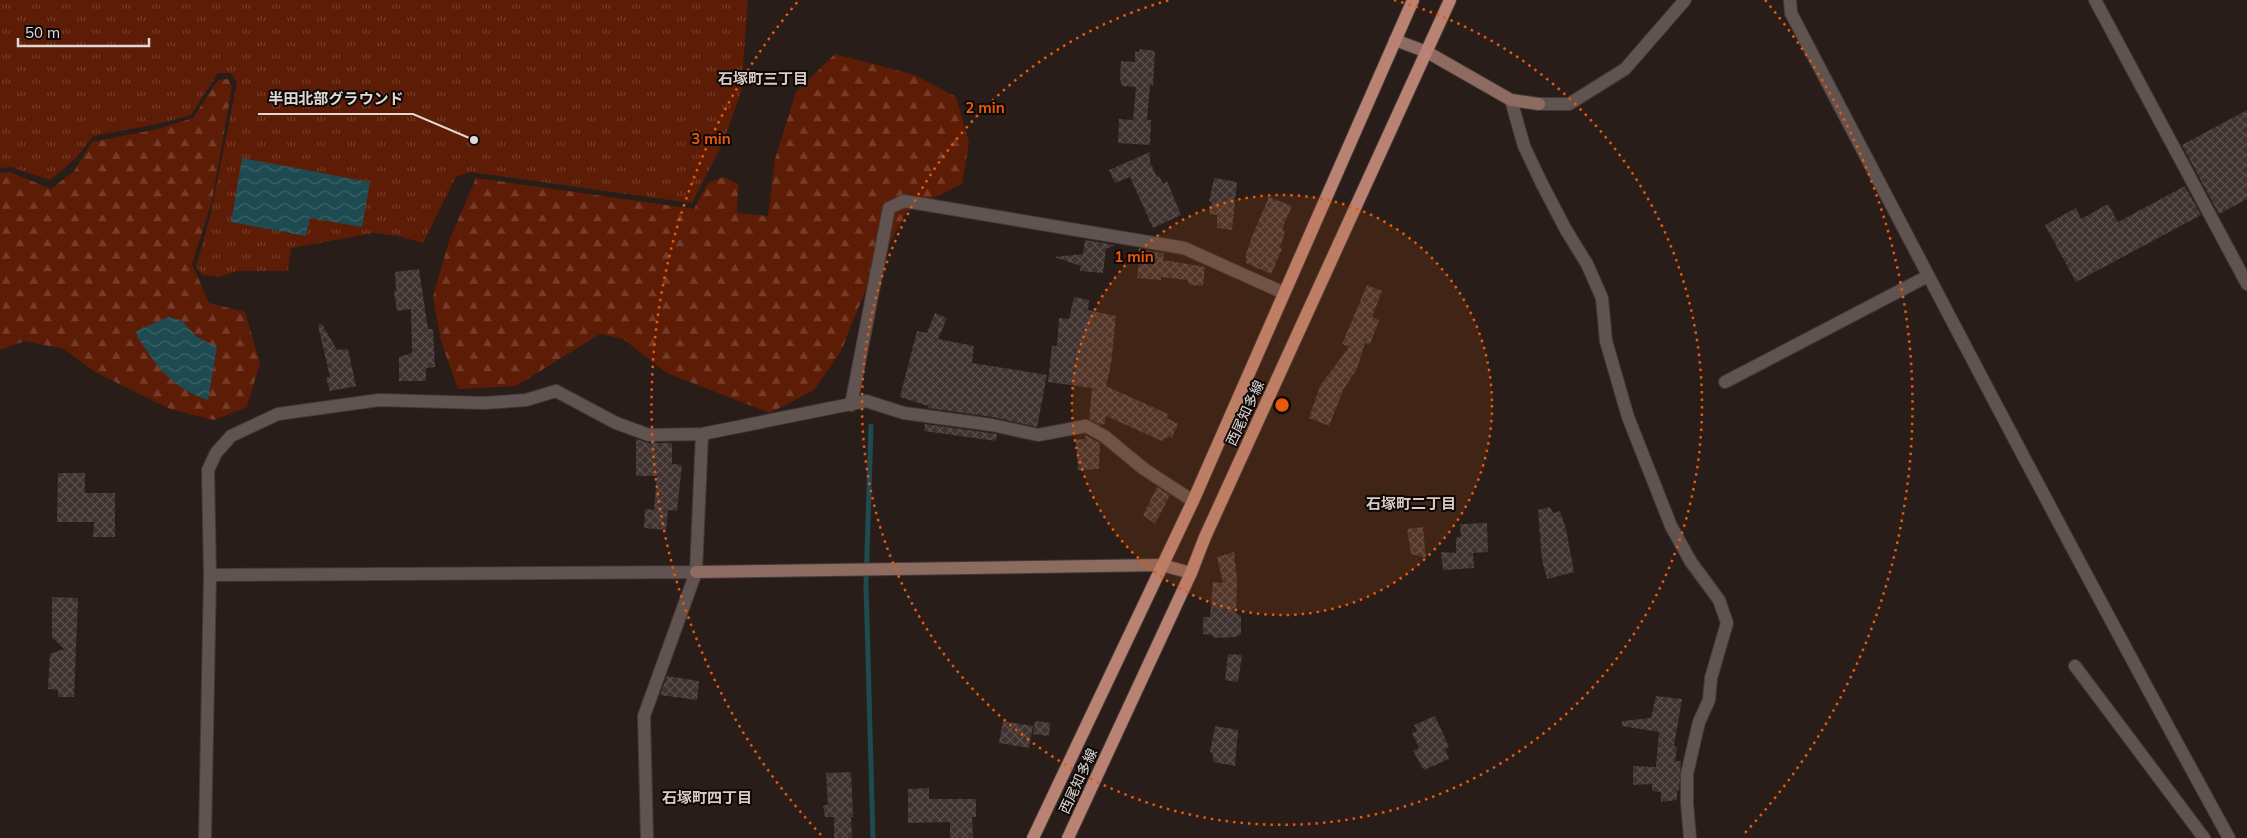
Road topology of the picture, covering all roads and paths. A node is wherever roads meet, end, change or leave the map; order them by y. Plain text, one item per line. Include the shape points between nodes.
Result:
1 (1413, 0) edge
2 (1450, 0) edge
3 (1685, 0) edge
4 (1790, 0) edge
5 (2094, 0) edge
6 (1395, 40) junction
7 (1426, 52) junction
8 (1511, 100) junction
9 (1928, 276) junction
10 (2247, 284) edge
11 (1284, 293) junction
12 (1725, 382) dead end
13 (851, 405) junction
14 (702, 434) junction
15 (1193, 501) junction
16 (1162, 565) junction
17 (696, 572) junction
18 (1192, 573) junction
19 (210, 575) junction
20 (2074, 666) dead end
21 (205, 838) edge
22 (647, 838) edge
23 (1033, 838) edge
24 (1068, 838) edge
25 (1690, 838) edge
26 (2204, 838) edge
27 (2229, 838) edge

1 - 6 main road, 西尾知多線
2 - 7 main road, 西尾知多線
3 - 8 street via 1625,69 1569,104
4 - 9 street via 1791,12
5 - 10 street
6 - 7 street
6 - 11 main road, 西尾知多線
7 - 8 street
7 - 18 main road, 西尾知多線 via 1205,537
8 - 25 street via 1524,146 1602,298 1606,341 1628,417 1671,526 1691,562 1719,600 1727,623 1687,774
9 - 12 street
9 - 27 street
11 - 13 street via 1184,248 904,201 889,208
11 - 15 main road, 西尾知多線
13 - 14 street
13 - 15 street via 866,402 904,413 1038,435 1086,426
14 - 17 street
14 - 19 street via 649,435 616,423 556,391 526,400 484,403 379,400 278,414 231,436 216,453 208,470
15 - 16 main road, 西尾知多線
16 - 17 street
16 - 18 street
16 - 23 main road, 西尾知多線
17 - 19 street
17 - 22 street via 644,716
18 - 24 main road, 西尾知多線
19 - 21 street
20 - 26 street

